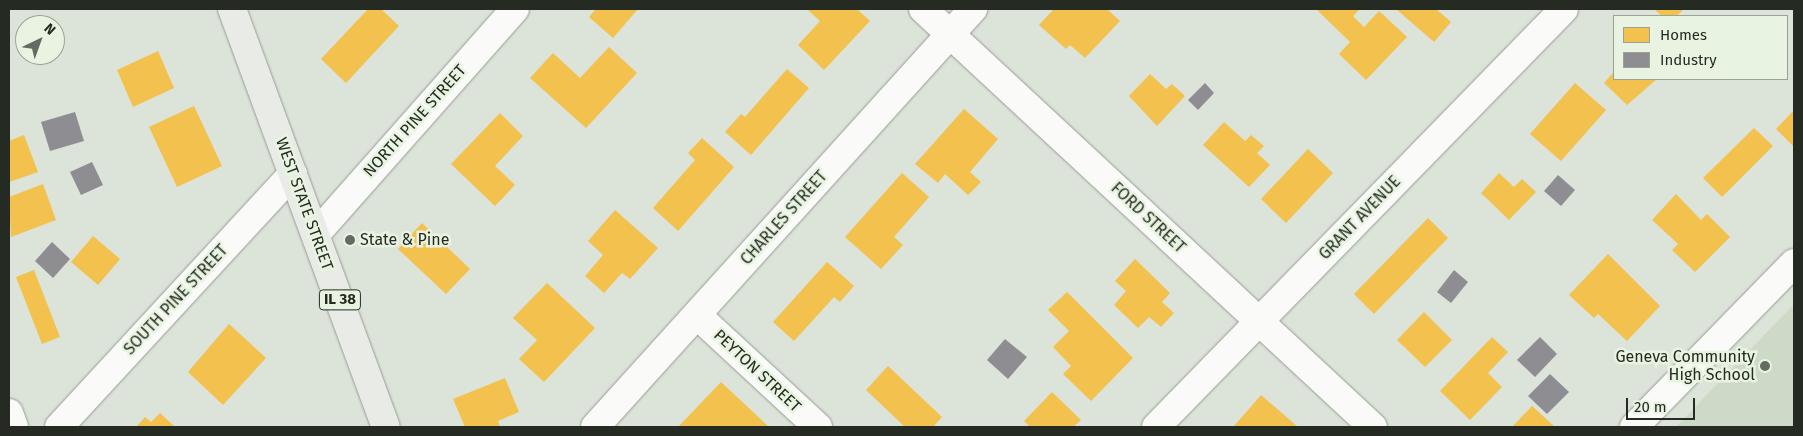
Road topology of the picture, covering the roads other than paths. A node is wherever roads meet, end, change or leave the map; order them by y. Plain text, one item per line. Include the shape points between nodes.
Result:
1 (232, 9) edge
2 (515, 9) edge
3 (923, 9) edge
4 (973, 9) edge
5 (1564, 9) edge
6 (950, 33) junction
7 (293, 173) junction
8 (316, 234) junction
9 (1794, 263) edge
10 (697, 315) junction
11 (1259, 321) junction
12 (9, 413) edge
13 (14, 427) edge
14 (59, 427) edge
15 (386, 427) edge
16 (595, 427) edge
17 (818, 427) edge
18 (1156, 427) edge
19 (1373, 427) edge
20 (1634, 427) edge

1 - 7 main road, WEST STATE STREET / IL 38
2 - 8 street, NORTH PINE STREET
3 - 6 street, FORD STREET
4 - 6 street, CHARLES STREET
5 - 11 street, GRANT AVENUE
6 - 10 street, CHARLES STREET
6 - 11 street, FORD STREET
7 - 8 main road, WEST STATE STREET / IL 38
7 - 14 street, SOUTH PINE STREET
8 - 15 main road, WEST STATE STREET / IL 38
9 - 20 street
10 - 16 street, CHARLES STREET
10 - 17 street, PEYTON STREET
11 - 18 street, GRANT AVENUE
11 - 19 street, FORD STREET
12 - 13 street

